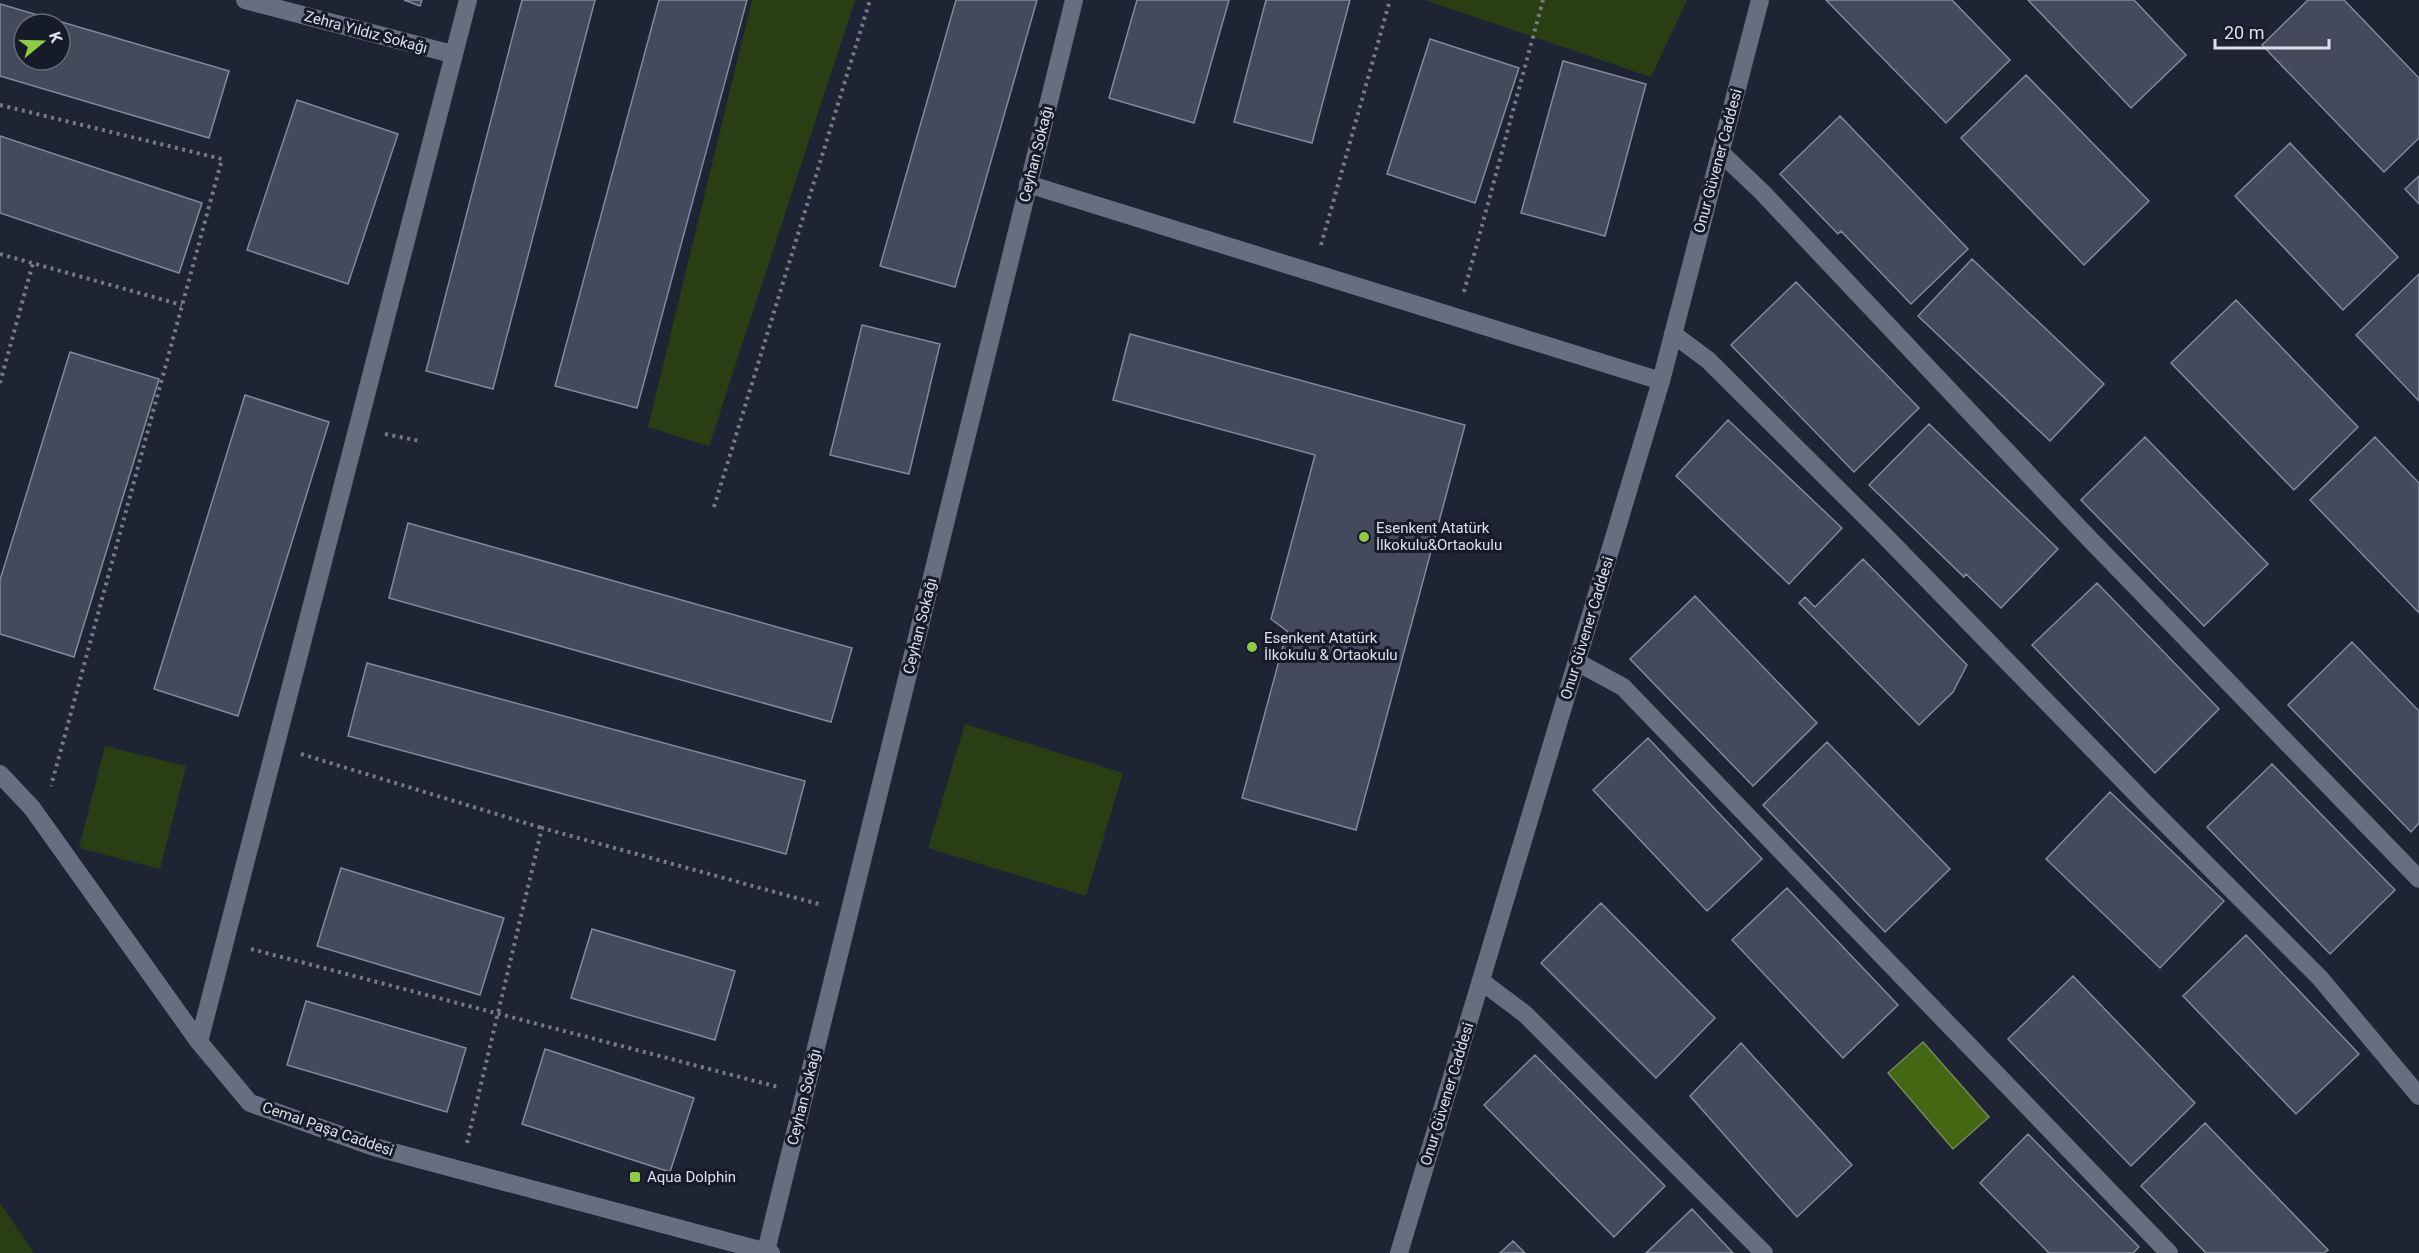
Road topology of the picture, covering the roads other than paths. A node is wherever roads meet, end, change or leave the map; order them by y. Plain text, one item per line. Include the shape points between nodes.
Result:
1 (245, 0) edge
2 (468, 0) edge
3 (1074, 0) edge
4 (1760, 0) edge
5 (452, 54) junction
6 (1720, 152) junction
7 (1028, 184) junction
8 (1673, 334) junction
9 (1661, 381) junction
10 (1576, 662) junction
11 (0, 774) edge
12 (2419, 879) edge
13 (1481, 981) junction
14 (199, 1042) junction
15 (2419, 1096) edge
16 (768, 1252) edge
17 (1399, 1253) edge
18 (1764, 1253) edge
19 (2169, 1253) edge

1 - 5 street, Zehra Yıldız Sokağı
2 - 5 street
3 - 7 street, Ceyhan Sokağı
4 - 6 street, Onur Güvener Caddesi
5 - 14 street
6 - 8 street, Onur Güvener Caddesi
6 - 12 street
7 - 9 street
7 - 16 street, Ceyhan Sokağı
8 - 9 street, Onur Güvener Caddesi
8 - 15 street via 1708,360 1881,532 2320,978
9 - 10 street, Onur Güvener Caddesi
10 - 13 street, Onur Güvener Caddesi
10 - 19 street via 1623,687
11 - 14 street, Cemal Paşa Caddesi via 42,821
13 - 17 street, Onur Güvener Caddesi
13 - 18 street via 1525,1014
14 - 16 street, Cemal Paşa Caddesi via 250,1102 374,1147

